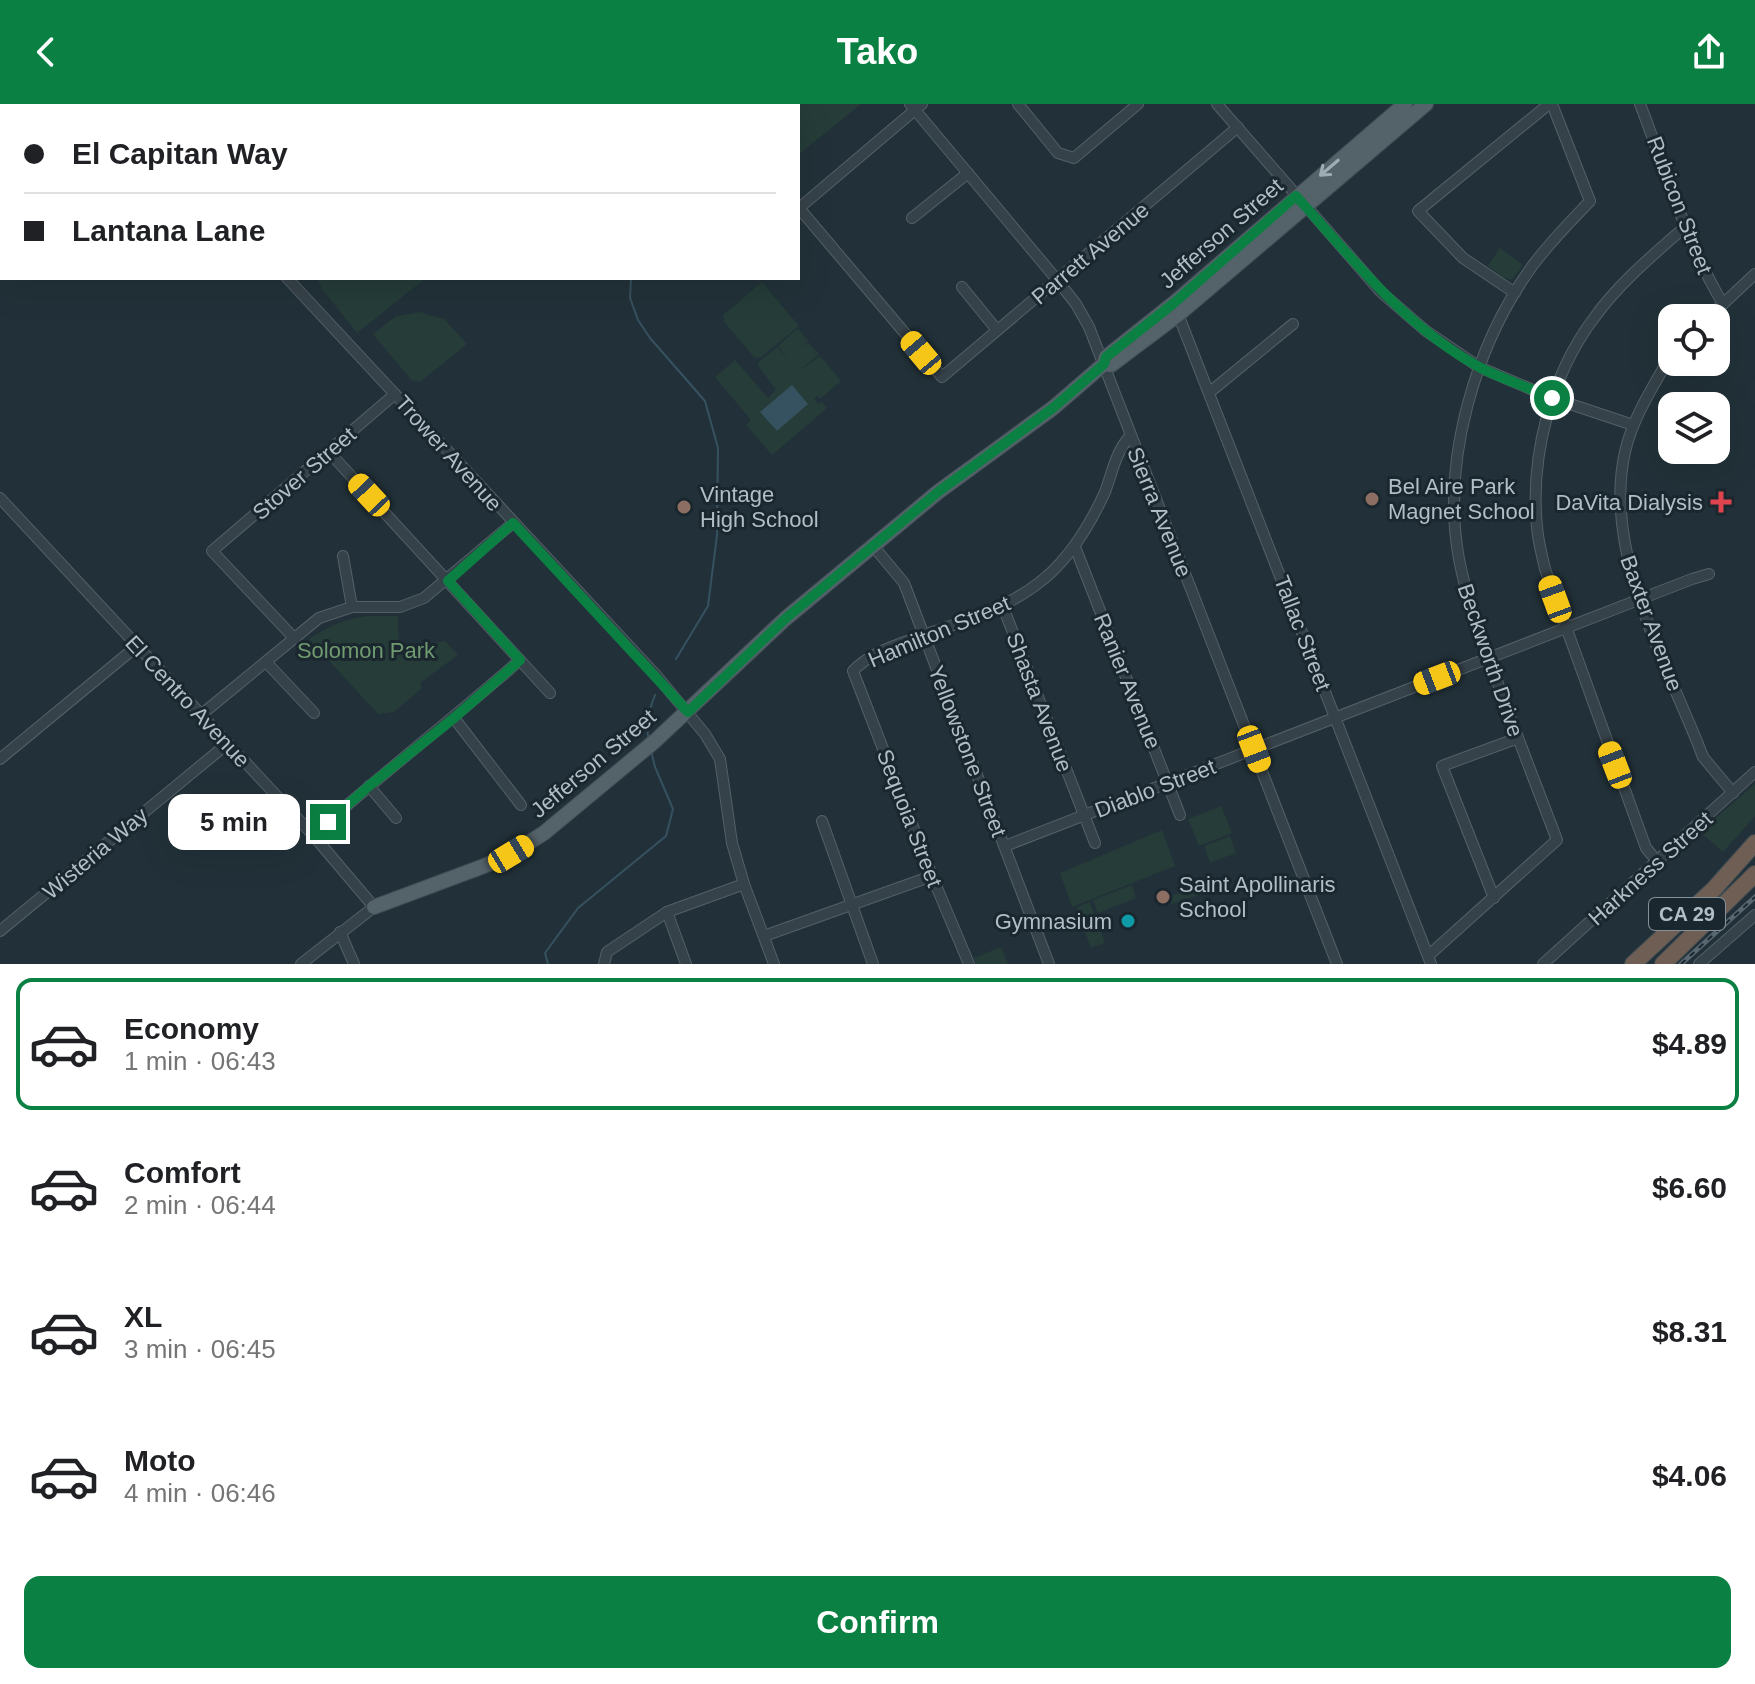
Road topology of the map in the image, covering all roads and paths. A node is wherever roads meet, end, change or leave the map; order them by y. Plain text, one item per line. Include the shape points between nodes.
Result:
1 (1018, 104) edge
2 (1138, 104) edge
3 (1217, 104) edge
4 (1405, 104) edge
5 (1426, 104) edge
6 (1551, 104) edge
7 (1640, 104) edge
8 (916, 106) edge
9 (1238, 127) junction
10 (968, 173) junction
11 (1300, 201) junction
12 (800, 207) edge
13 (800, 211) edge
14 (912, 218) dead end
15 (1685, 227) junction
16 (1755, 274) edge
17 (289, 280) edge
18 (1058, 281) junction
19 (962, 287) dead end
20 (1515, 293) junction
21 (1723, 304) joint
22 (1176, 308) junction
23 (1293, 324) dead end
24 (997, 330) junction
25 (1104, 364) junction
26 (1479, 367) junction
27 (1660, 376) edge
28 (1210, 392) junction
29 (395, 394) junction
30 (1552, 398) junction
31 (1633, 425) junction
32 (1130, 436) junction
33 (329, 452) junction
34 (0, 498) edge
35 (513, 523) junction
36 (874, 547) junction
37 (1075, 547) junction
38 (343, 556) dead end
39 (1709, 574) dead end
40 (448, 581) junction
41 (1640, 599) junction
42 (352, 607) junction
43 (1003, 607) junction
44 (1566, 628) junction
45 (923, 636) junction
46 (294, 638) junction
47 (137, 646) junction
48 (1488, 658) junction
49 (520, 660) junction
50 (266, 662) junction
51 (853, 671) joint
52 (550, 693) dead end
53 (688, 712) junction
54 (314, 713) dead end
55 (202, 714) junction
56 (454, 718) junction
57 (1335, 718) junction
58 (1518, 738) junction
59 (227, 744) junction
60 (1254, 749) junction
61 (0, 759) edge
62 (1755, 772) edge
63 (1168, 783) junction
64 (369, 786) junction
65 (1733, 793) junction
66 (521, 805) dead end
67 (1084, 815) junction
68 (1180, 815) dead end
69 (396, 818) dead end
70 (822, 821) dead end
71 (313, 835) junction
72 (1755, 841) edge
73 (1095, 843) dead end
74 (1005, 846) junction
75 (1657, 861) junction
76 (1755, 874) edge
77 (932, 876) junction
78 (1755, 880) edge
79 (744, 884) junction
80 (1494, 898) junction
81 (1727, 903) junction
82 (852, 904) junction
83 (374, 907) junction
84 (667, 912) junction
85 (1755, 915) edge
86 (0, 931) edge
87 (340, 932) junction
88 (764, 936) junction
89 (1429, 960) edge
90 (604, 963) edge
91 (1044, 963) edge
92 (301, 964) edge
93 (354, 964) edge
94 (686, 964) edge
95 (774, 964) edge
96 (873, 964) edge
97 (969, 964) edge
98 (1337, 964) edge
99 (1543, 964) edge
100 (1633, 964) edge
101 (1663, 964) edge
102 (1699, 964) edge

1 - 2 street via 1068,158 1079,156
3 - 9 street
4 -> 11 main road, Jefferson Street
5 - 11 main road, Jefferson Street
6 - 20 street, Beckworth Drive via 1590,201
6 - 20 street via 1418,211 1463,258
7 - 15 street, Rubicon Street
8 - 10 street, Sierra Avenue
8 - 12 street
9 - 11 street
9 - 18 street, Parrett Avenue
10 - 14 street
10 - 18 street, Sierra Avenue
11 - 22 main road, Jefferson Street
11 - 26 street via 1381,292
13 - 24 street, Parrett Avenue via 942,377
15 - 21 street, Rubicon Street
15 - 30 street via 1595,316
16 - 21 street
17 - 29 street, Trower Avenue
18 - 24 street, Parrett Avenue
18 - 25 street, Sierra Avenue via 1084,316
19 - 24 street
20 - 26 street, Beckworth Drive
22 - 25 main road, Jefferson Street via 1106,357
22 - 28 street, Tallac Street
23 - 28 street
25 - 32 street, Sierra Avenue
25 - 36 main road, Jefferson Street
26 - 30 street
26 - 48 street, Beckworth Drive via 1457,454 1455,507 1458,555
27 - 31 street, Baxter Avenue
28 - 57 street, Tallac Street
29 - 33 street, Stover Street
29 - 35 street, Trower Avenue
30 - 31 street
30 - 44 street via 1537,481 1537,526 1545,569
31 - 41 street, Baxter Avenue via 1624,453 1621,516
32 - 37 street, Hamilton Street via 1118,449 1106,489
32 - 60 street, Sierra Avenue
33 - 40 street
33 - 46 street, Stover Street via 212,551
34 - 47 street, El Centro Avenue
35 - 40 street
35 - 53 street, Trower Avenue
36 - 45 street, Yellowstone Street via 904,583
36 - 53 main road, Jefferson Street via 785,619
37 - 43 street, Hamilton Street via 1038,584
37 - 63 street, Ranier Avenue
38 - 42 street
39 - 41 street, Diablo Street
40 - 42 street via 400,607
40 - 49 street
41 - 44 street, Diablo Street
41 - 65 street, Baxter Avenue via 1703,757
42 - 46 street via 319,618
43 - 45 street, Hamilton Street
43 - 67 street, Shasta Avenue
44 - 48 street, Diablo Street
44 - 75 street via 1646,848
45 - 51 street, Hamilton Street via 883,650
45 - 74 street, Yellowstone Street
46 - 50 street
47 - 55 street, El Centro Avenue
47 - 61 street
48 - 57 street, Diablo Street
48 - 58 street, Beckworth Drive
49 - 52 street
49 - 56 street
50 - 54 street
50 - 55 street
51 - 77 street, Sequoia Street
53 - 79 street, Trower Avenue via 720,759 732,843
53 - 83 main road, Jefferson Street via 544,833 511,854
55 - 59 street, El Centro Avenue
56 - 64 street
56 - 66 street
57 - 60 street, Diablo Street
57 - 89 street, Tallac Street
58 - 80 street, Beckworth Drive via 1557,840
58 - 80 street via 1442,766
59 - 71 street, El Centro Avenue
59 - 86 street, Wisteria Way
60 - 63 street, Diablo Street
60 - 98 street, Sierra Avenue
62 - 65 street, Harkness Street
63 - 67 street, Diablo Street
63 - 68 street, Ranier Avenue
64 - 69 street
64 - 71 street
65 - 75 street, Harkness Street
67 - 73 street, Shasta Avenue
67 - 74 street, Diablo Street
70 - 82 street
71 - 83 street, El Centro Avenue
72 - 100 highway, CA 29 via 1714,889
74 - 91 street, Yellowstone Street
75 - 99 street, Harkness Street
76 - 81 highway, CA 29
77 - 82 street
77 - 97 street, Sequoia Street
78 - 81 highway
79 - 84 street
79 - 88 street, Trower Avenue
80 - 89 street, Beckworth Drive
81 - 101 highway, CA 29
82 - 88 street
82 - 96 street
83 - 87 street, Jefferson Street
84 - 90 street via 607,952
84 - 94 street
85 - 102 street
87 - 92 street, Jefferson Street
87 - 93 street
88 - 95 street, Trower Avenue

